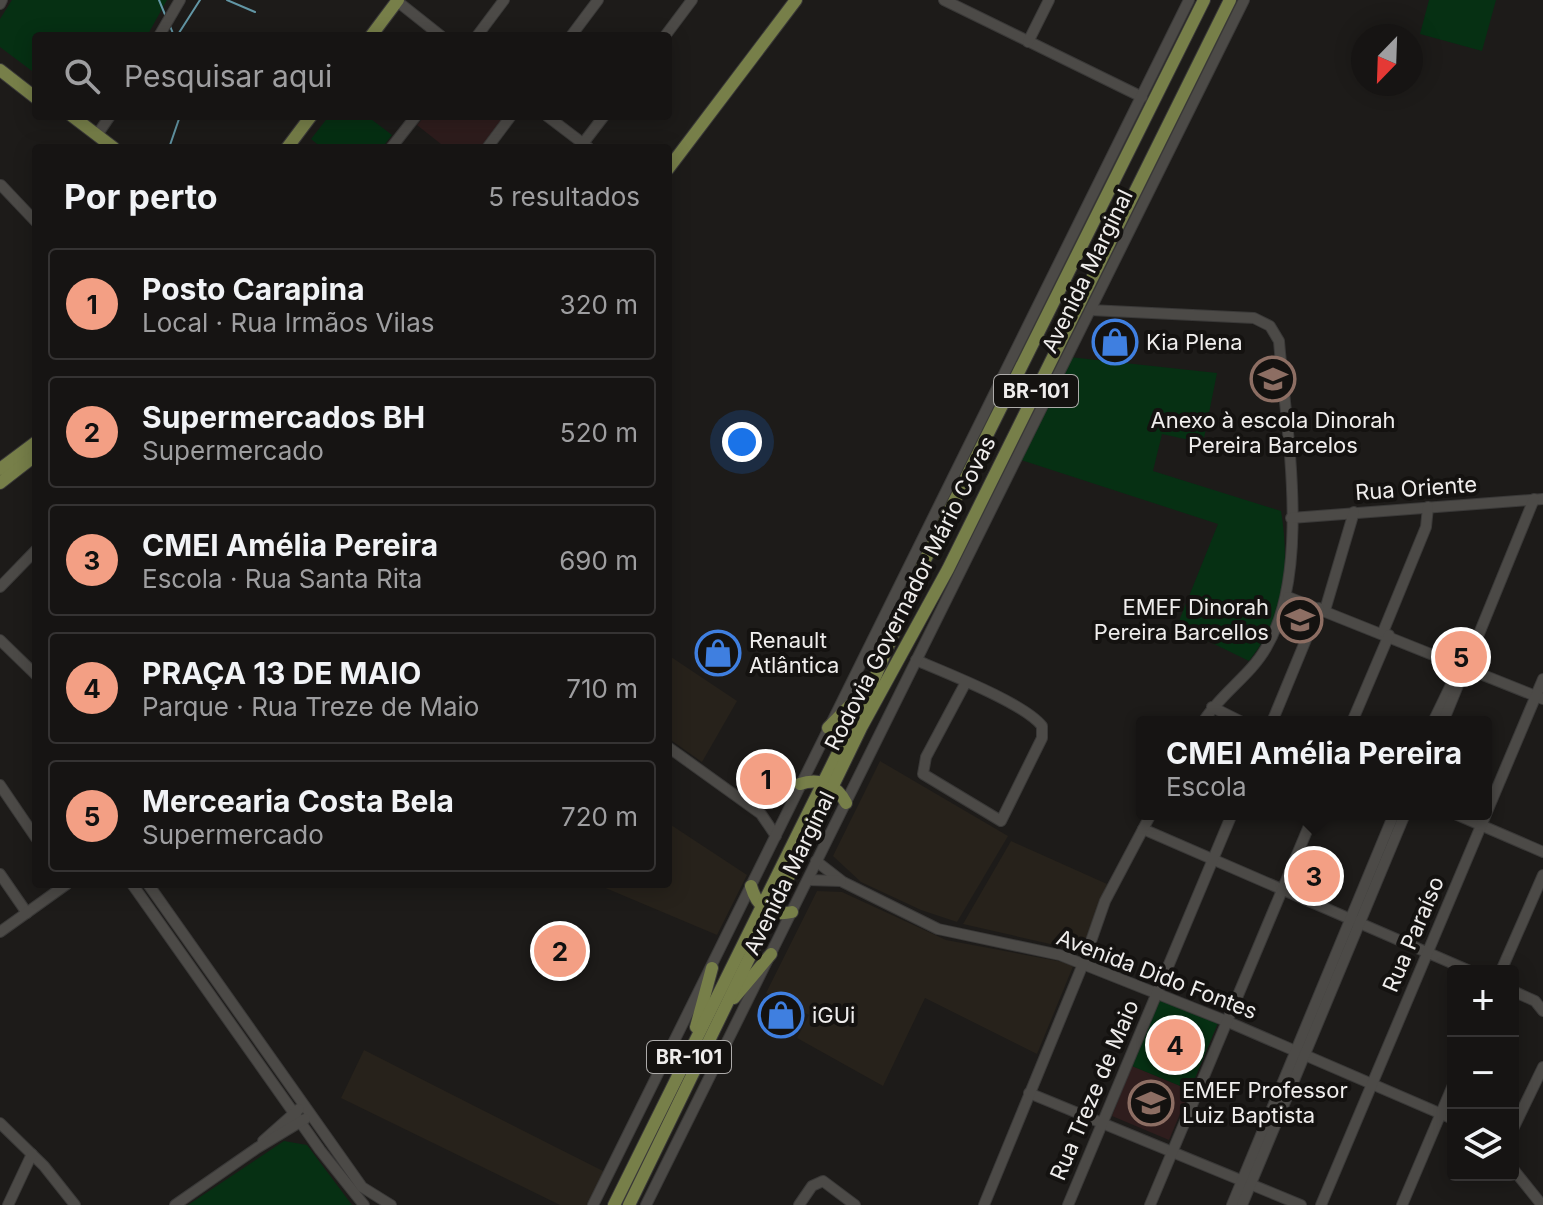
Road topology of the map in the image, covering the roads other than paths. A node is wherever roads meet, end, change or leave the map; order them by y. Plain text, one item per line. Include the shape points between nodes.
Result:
1 (180, 0) edge
2 (504, 0) edge
3 (598, 0) edge
4 (692, 0) edge
5 (796, 0) edge
6 (802, 0) edge
7 (944, 0) edge
8 (1049, 0) edge
9 (1189, 0) edge
10 (1204, 0) edge
11 (1230, 0) edge
12 (1244, 0) edge
13 (398, 1) edge
14 (787, 15) junction
15 (161, 32) edge
16 (374, 32) edge
17 (436, 32) edge
18 (480, 32) edge
19 (574, 32) edge
20 (668, 32) edge
21 (1028, 42) junction
22 (0, 61) edge
23 (0, 70) edge
24 (32, 86) edge
25 (32, 95) edge
26 (1142, 97) junction
27 (64, 120) edge
28 (77, 120) edge
29 (107, 120) edge
30 (308, 120) edge
31 (413, 120) edge
32 (508, 120) edge
33 (552, 120) edge
34 (601, 120) edge
35 (97, 135) junction
36 (96, 144) edge
37 (109, 144) edge
38 (290, 144) edge
39 (394, 144) edge
40 (490, 144) edge
41 (580, 144) edge
42 (586, 144) edge
43 (672, 164) edge
44 (1, 185) edge
45 (32, 218) edge
46 (1090, 310) junction
47 (32, 445) edge
48 (32, 458) edge
49 (0, 469) edge
50 (0, 483) edge
51 (1538, 499) edge
52 (1428, 507) junction
53 (1354, 512) junction
54 (1291, 518) junction
55 (32, 554) edge
56 (0, 587) edge
57 (1288, 597) junction
58 (1322, 609) junction
59 (1386, 634) junction
60 (0, 640) edge
61 (916, 660) junction
62 (1462, 666) junction
63 (32, 671) edge
64 (1543, 679) edge
65 (873, 682) junction
66 (966, 682) junction
67 (1540, 698) edge
68 (1212, 707) junction
69 (1207, 716) edge
70 (1230, 716) edge
71 (1275, 716) edge
72 (1354, 716) edge
73 (1436, 716) edge
74 (1445, 716) edge
75 (828, 728) junction
76 (672, 750) edge
77 (800, 784) junction
78 (0, 785) edge
79 (828, 785) junction
80 (846, 803) junction
81 (1492, 804) edge
82 (761, 814) junction
83 (786, 815) junction
84 (1148, 820) edge
85 (1229, 820) edge
86 (1312, 820) edge
87 (1392, 820) edge
88 (1402, 820) edge
89 (1468, 820) edge
90 (1485, 820) edge
91 (1482, 826) junction
92 (1143, 829) junction
93 (32, 832) edge
94 (776, 836) junction
95 (1543, 852) edge
96 (1212, 860) junction
97 (816, 861) junction
98 (0, 874) edge
99 (1543, 875) edge
100 (808, 880) junction
101 (843, 882) junction
102 (751, 886) junction
103 (61, 888) edge
104 (135, 888) edge
105 (151, 888) edge
106 (1283, 891) junction
107 (766, 909) junction
108 (792, 912) junction
109 (27, 913) junction
110 (1356, 920) junction
111 (0, 932) edge
112 (1427, 951) junction
113 (771, 954) junction
114 (1083, 964) junction
115 (1457, 965) edge
116 (1504, 965) edge
117 (712, 968) junction
118 (1157, 992) junction
119 (1519, 994) edge
120 (1543, 1011) edge
121 (721, 1012) junction
122 (1226, 1021) junction
123 (1301, 1052) junction
124 (687, 1060) junction
125 (1543, 1067) edge
126 (1373, 1085) junction
127 (1029, 1093) junction
128 (1447, 1099) edge
129 (1441, 1113) junction
130 (1447, 1116) edge
131 (302, 1117) junction
132 (1519, 1117) edge
133 (0, 1123) edge
134 (1102, 1123) junction
135 (284, 1134) junction
136 (312, 1138) junction
137 (257, 1148) junction
138 (1172, 1152) junction
139 (32, 1154) junction
140 (1519, 1176) edge
141 (1246, 1183) junction
142 (804, 1203) edge
143 (73, 1204) edge
144 (8, 1205) edge
145 (175, 1205) edge
146 (364, 1205) edge
147 (391, 1205) edge
148 (593, 1205) edge
149 (614, 1205) edge
150 (629, 1205) edge
151 (646, 1205) edge
152 (855, 1205) edge
153 (984, 1205) edge
154 (1068, 1205) edge
155 (1150, 1205) edge
156 (1232, 1205) edge
157 (1242, 1205) edge
158 (1301, 1205) edge
159 (1321, 1205) edge
160 (1402, 1205) edge
161 (1542, 1205) edge

1 - 15 street
2 - 18 street
3 - 19 street
4 - 20 street
5 - 14 main road
6 - 14 street
7 - 21 street
8 - 21 street
9 - 26 street, Avenida Marginal
10 - 65 main road, Rodovia Governador Mário Covas / BR-101 via 923,564
11 - 79 main road, Rodovia Governador Mário Covas / BR-101 via 948,569
12 - 46 street, Avenida Marginal
13 - 16 main road
13 - 17 street
14 - 43 main road
21 - 26 street
22 - 24 main road
23 - 25 main road
26 - 75 street, Avenida Marginal
27 - 36 main road
28 - 35 main road
29 - 35 street
30 - 38 main road
31 - 39 street
32 - 40 street
33 - 41 street
34 - 42 street
35 - 37 main road
44 - 45 street
46 - 54 street via 1244,317 1270,326 1279,341
46 - 61 street, Avenida Marginal
47 - 49 main road
48 - 50 main road
51 - 52 street, Rua Oriente
51 - 62 street
52 - 53 street, Rua Oriente
52 - 59 street via 1426,527
53 - 54 street, Rua Oriente
53 - 58 street
54 - 57 street
55 - 56 street
57 - 58 street
57 - 68 street via 1266,648
58 - 59 street
58 - 71 street
59 - 62 street
59 - 72 street
60 - 63 street
61 - 66 street
61 - 80 street, Avenida Marginal
62 - 67 street
62 - 73 street
62 - 74 street
64 - 67 street, Rua Paraíso
65 - 75 main road
65 - 79 main road, Rodovia Governador Mário Covas / BR-101
66 - 66 street via 1042,726 1042,738 1001,821 923,774 926,757
67 - 81 street, Rua Paraíso
68 - 69 street
68 - 70 street
75 - 77 street, Avenida Marginal
76 - 82 street
77 - 79 main road
77 - 83 street, Avenida Marginal
78 - 93 street
79 - 80 main road
79 - 107 main road, Rodovia Governador Mário Covas / BR-101
80 - 97 street, Avenida Marginal
82 - 83 street
82 - 94 street
83 - 94 street, Avenida Marginal
84 - 92 street
85 - 96 street, Rua Treze de Maio
86 - 106 street
87 - 110 street
88 - 110 street
89 - 91 street
90 - 91 street, Rua Paraíso
91 - 95 street
91 - 112 street, Rua Paraíso
92 - 96 street
92 - 114 street via 1105,901
94 - 102 street, Avenida Marginal
96 - 106 street
96 - 118 street, Rua Treze de Maio
97 - 100 street, Avenida Marginal
97 - 101 street, Avenida Dido Fontes
98 - 109 street
99 - 116 street
100 - 101 street, Avenida Dido Fontes
100 - 108 street, Avenida Marginal
101 - 114 street, Avenida Dido Fontes via 938,929
102 - 107 main road
102 - 117 street, Avenida Marginal
103 - 109 street
104 - 131 street
105 - 131 street via 303,1105
106 - 110 street
106 - 122 street
107 - 108 main road
107 - 121 main road, Rodovia Governador Mário Covas / BR-101
107 - 124 main road, Rodovia Governador Mário Covas / BR-101
108 - 113 street, Avenida Marginal
109 - 111 street
110 - 112 street
110 - 123 street
112 - 115 street
112 - 126 street, Rua Paraíso
113 - 121 main road
113 - 151 street, Avenida Marginal
114 - 118 street, Avenida Dido Fontes
114 - 127 street
117 - 124 main road
117 - 148 street, Avenida Marginal
118 - 122 street, Avenida Dido Fontes
118 - 134 street, Rua Treze de Maio
119 - 120 street
121 - 150 main road, Rodovia Governador Mário Covas / BR-101
122 - 123 street, Avenida Dido Fontes
122 - 138 street
123 - 126 street, Avenida Dido Fontes
123 - 141 street
124 - 149 main road, Rodovia Governador Mário Covas / BR-101
125 - 132 street
126 - 129 street, Avenida Dido Fontes
126 - 159 street, Rua Paraíso
127 - 134 street
127 - 153 street
128 - 129 street
129 - 130 street, Avenida Dido Fontes
129 - 160 street
131 - 135 street
131 - 136 street
131 - 137 street
131 - 147 street via 362,1187
133 - 139 street
134 - 138 street
134 - 154 street, Rua Treze de Maio
135 - 136 street
135 - 137 street
136 - 146 street
137 - 145 street
138 - 141 street
138 - 155 street
139 - 143 street
139 - 144 street
140 - 161 street
141 - 156 street
141 - 157 street
141 - 158 street
142 - 152 street via 812,1186 823,1181

